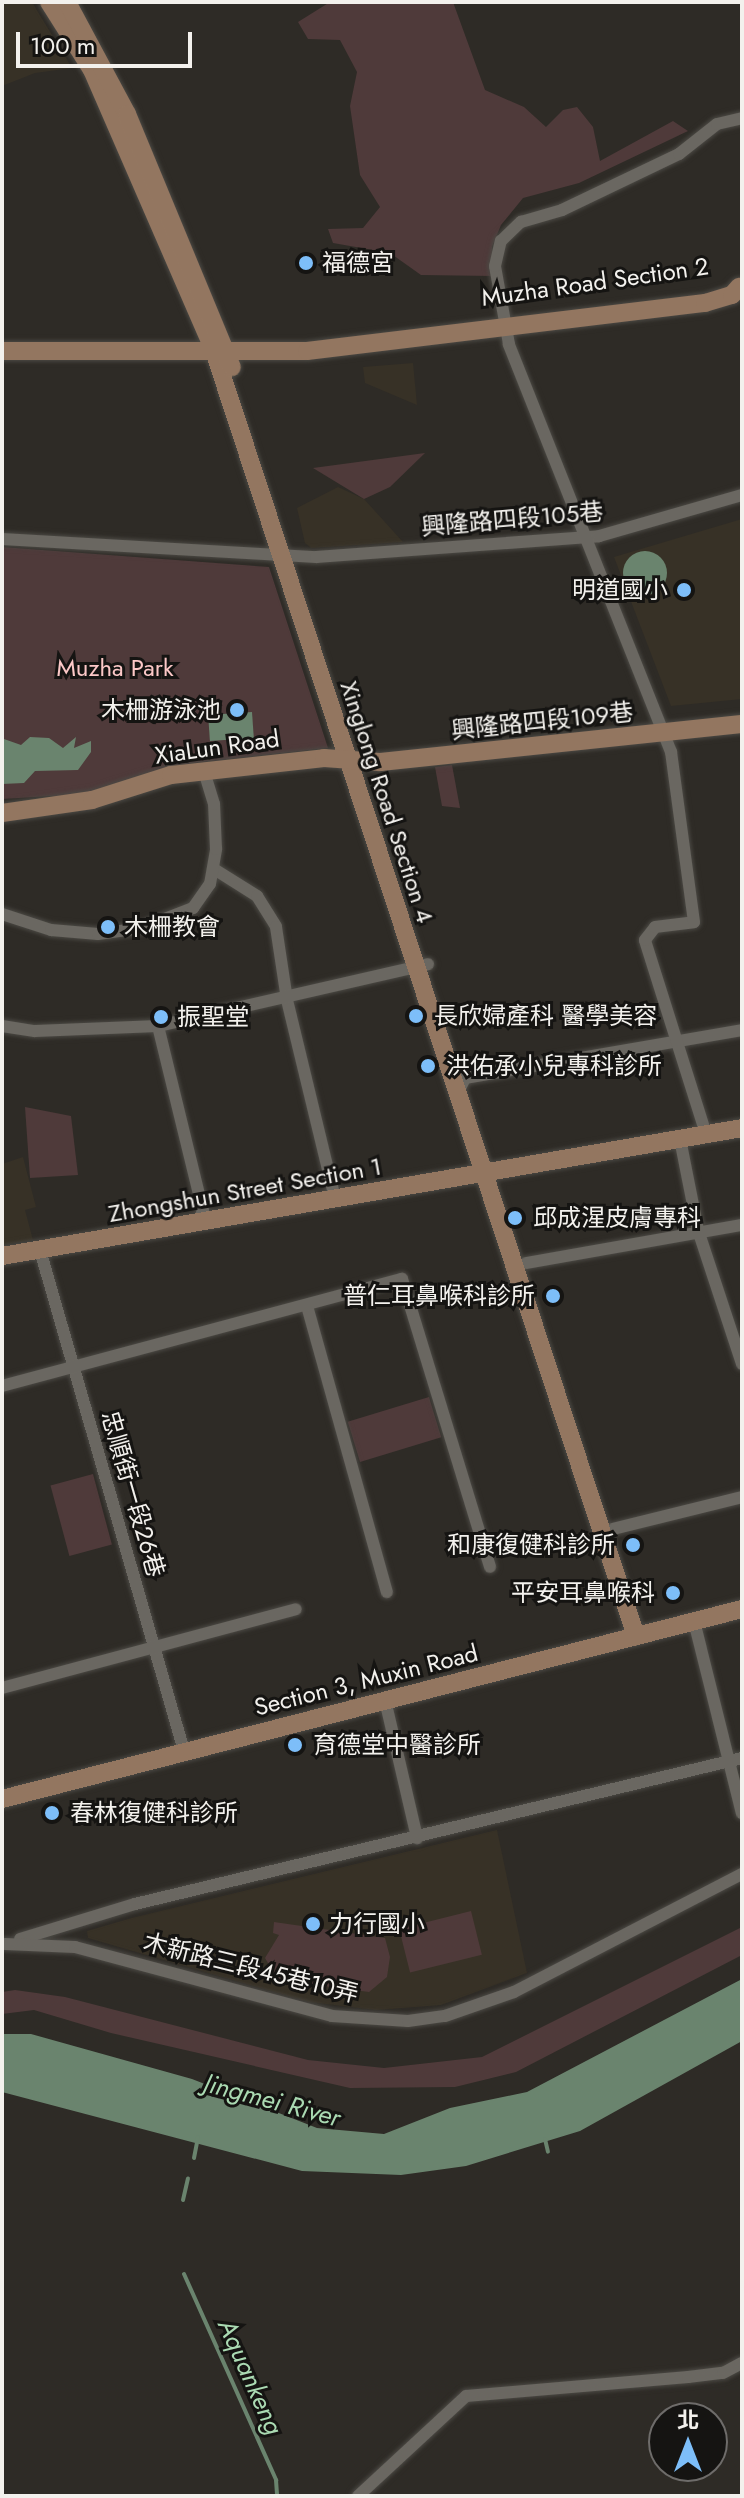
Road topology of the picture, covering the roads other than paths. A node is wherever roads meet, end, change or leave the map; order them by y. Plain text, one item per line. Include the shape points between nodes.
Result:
1 (49, 2) edge
2 (67, 2) edge
3 (742, 118) edge
4 (741, 287) edge
5 (503, 326) junction
6 (2, 340) edge
7 (218, 345) junction
8 (2, 351) edge
9 (742, 495) edge
10 (584, 538) junction
11 (2, 539) edge
12 (288, 557) junction
13 (742, 724) edge
14 (661, 733) junction
15 (354, 760) junction
16 (204, 771) junction
17 (2, 813) edge
18 (214, 869) junction
19 (2, 914) edge
20 (422, 966) junction
21 (287, 1000) junction
22 (2, 1026) edge
23 (158, 1026) junction
24 (742, 1030) edge
25 (676, 1041) junction
26 (461, 1086) junction
27 (742, 1128) edge
28 (706, 1134) junction
29 (680, 1139) junction
30 (490, 1172) junction
31 (335, 1199) junction
32 (198, 1222) junction
33 (742, 1225) edge
34 (699, 1232) junction
35 (40, 1250) junction
36 (2, 1256) edge
37 (526, 1263) junction
38 (307, 1306) junction
39 (742, 1364) edge
40 (73, 1367) junction
41 (2, 1386) edge
42 (742, 1497) edge
43 (613, 1529) junction
44 (490, 1567) dead end
45 (387, 1592) dead end
46 (296, 1609) dead end
47 (742, 1609) edge
48 (694, 1621) junction
49 (642, 1635) junction
50 (154, 1647) junction
51 (3, 1688) edge
52 (385, 1700) junction
53 (184, 1751) junction
54 (736, 1760) edge
55 (2, 1799) edge
56 (742, 1813) edge
57 (417, 1838) junction
58 (742, 1874) edge
59 (4, 1944) edge
60 (742, 2363) edge
61 (358, 2496) edge

1 - 7 main road, Xinglong Road Section 4 via 92,70
2 - 7 main road, Xinglong Road Section 4 via 127,114
3 - 5 street via 717,124 679,154 575,204 510,229 495,266
4 - 5 main road, Muzha Road Section 2
5 - 7 main road, Muzha Road Section 2
5 - 10 street
6 - 7 main road, Muzha Road Section 2
7 - 8 main road, Muzha Road Section 2
7 - 12 main road, Xinglong Road Section 4
9 - 10 street, 興隆路四段105巷
10 - 12 street, 興隆路四段105巷
10 - 14 street
11 - 12 street, 興隆路四段105巷
12 - 15 main road, Xinglong Road Section 4
13 - 14 main road, 興隆路四段109巷
14 - 15 main road, 興隆路四段109巷
14 - 25 street via 671,752 694,922 646,933
15 - 16 main road, XiaLun Road
15 - 20 main road, Xinglong Road Section 4
16 - 17 main road, XiaLun Road via 153,779 83,802
16 - 18 street via 217,827
18 - 19 street via 203,898 174,919 98,934 28,925
18 - 21 street via 248,887 270,913 282,945
20 - 21 street
20 - 26 main road, Xinglong Road Section 4
21 - 23 street
21 - 31 street
22 - 23 street via 35,1031
23 - 32 street via 203,1211
24 - 25 street
25 - 26 street
25 - 28 street
26 - 30 main road, Xinglong Road Section 4
27 - 28 main road, Zhongshun Street Section 1
28 - 29 main road, Zhongshun Street Section 1
29 - 30 main road, Zhongshun Street Section 1
29 - 34 street
30 - 31 main road, Zhongshun Street Section 1
30 - 37 main road, Xinglong Road Section 4
30 - 49 main road, Xinglong Road Section 4
31 - 32 main road, Zhongshun Street Section 1
32 - 35 main road, Zhongshun Street Section 1
33 - 34 street
34 - 37 street
34 - 39 street
35 - 36 main road, Zhongshun Street Section 1
35 - 40 street, 忠順街一段26巷
37 - 43 main road, Xinglong Road Section 4
38 - 40 street
38 - 44 street via 402,1279
38 - 45 street
40 - 41 street
40 - 50 street, 忠順街一段26巷
42 - 43 street
43 - 49 main road, Xinglong Road Section 4
46 - 50 street
47 - 48 main road, Section 3, Muxin Road
48 - 49 main road, Section 3, Muxin Road
48 - 54 street
49 - 52 main road, Section 3, Muxin Road
50 - 51 street
50 - 53 street, 忠順街一段26巷
52 - 53 main road, Section 3, Muxin Road
52 - 57 street
53 - 55 main road, Section 3, Muxin Road
54 - 56 street
54 - 57 street
57 - 59 street via 135,1904
58 - 59 street, 木新路三段45巷10弄 via 514,1992 445,2016 408,2021 332,2016 75,1947
60 - 61 street via 723,2373 466,2396

